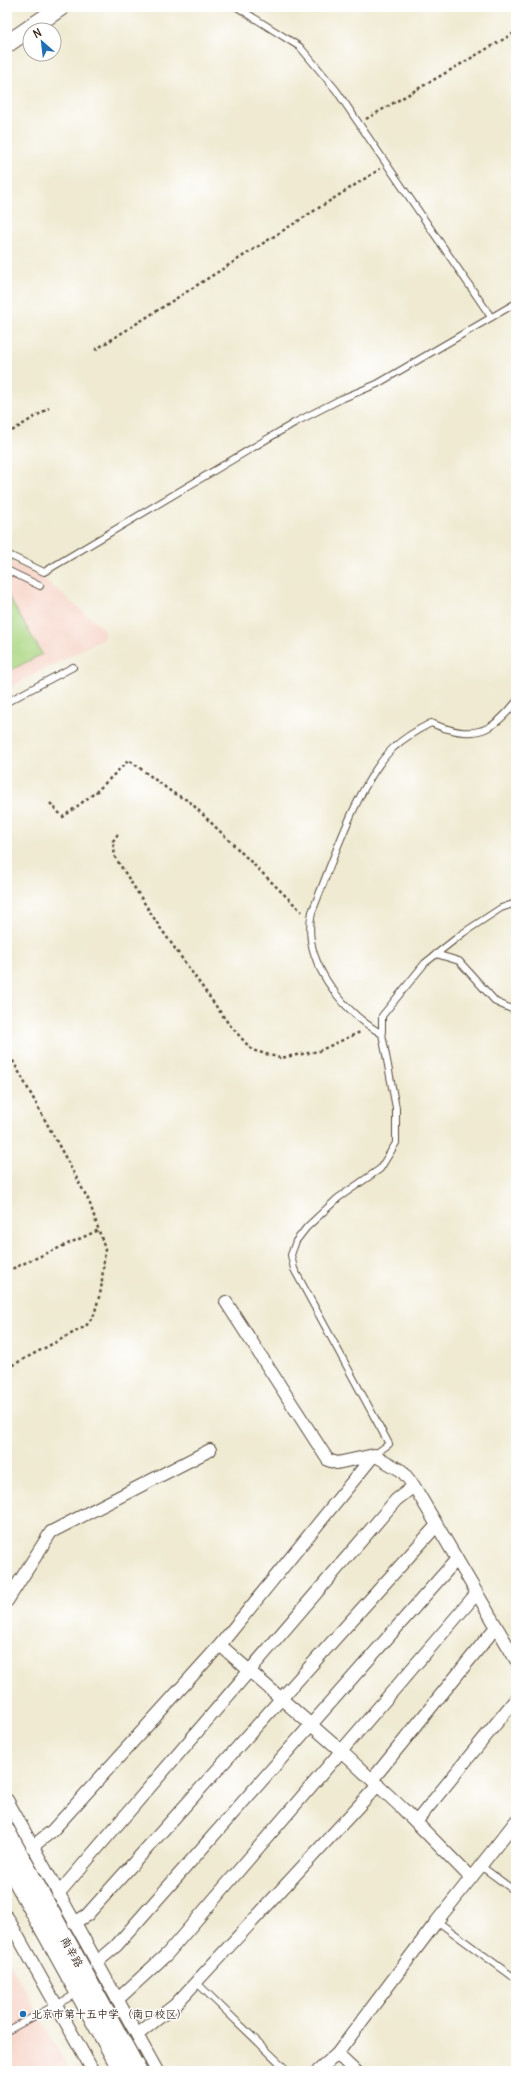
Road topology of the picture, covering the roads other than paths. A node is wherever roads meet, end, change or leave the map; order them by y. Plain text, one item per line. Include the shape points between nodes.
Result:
1 (61, 7) edge
2 (237, 7) edge
3 (7, 44) edge
4 (516, 303) edge
5 (491, 317) junction
6 (7, 554) edge
7 (7, 570) edge
8 (40, 586) dead end
9 (72, 667) dead end
10 (7, 702) edge
11 (516, 702) edge
12 (516, 903) edge
13 (436, 954) junction
14 (516, 1011) edge
15 (382, 1034) junction
16 (226, 1302) dead end
17 (210, 1450) dead end
18 (374, 1455) junction
19 (414, 1486) junction
20 (437, 1525) junction
21 (457, 1559) junction
22 (477, 1593) junction
23 (7, 1601) edge
24 (496, 1627) junction
25 (220, 1645) junction
26 (516, 1660) edge
27 (250, 1671) junction
28 (281, 1698) junction
29 (516, 1699) edge
30 (311, 1725) junction
31 (341, 1751) junction
32 (375, 1783) junction
33 (7, 1800) edge
34 (516, 1821) edge
35 (416, 1822) junction
36 (7, 1832) edge
37 (32, 1847) junction
38 (7, 1863) edge
39 (481, 1866) junction
40 (471, 1878) junction
41 (516, 1892) edge
42 (58, 1894) junction
43 (7, 1917) edge
44 (437, 1921) junction
45 (73, 1932) junction
46 (96, 1963) junction
47 (516, 1979) edge
48 (196, 1982) junction
49 (85, 1989) junction
50 (117, 2000) junction
51 (56, 2005) junction
52 (7, 2031) edge
53 (137, 2035) junction
54 (337, 2054) junction
55 (93, 2071) edge
56 (122, 2071) edge
57 (138, 2071) edge
58 (157, 2071) edge
59 (288, 2071) edge
60 (318, 2071) edge
61 (355, 2071) edge

1 - 3 main road
2 - 5 lane via 300,47 336,90
4 - 5 lane
5 - 6 lane via 377,384 294,423 44,572
7 - 8 lane
9 - 10 lane
11 - 15 lane via 489,728 474,733 449,730 431,723 409,735 392,749 371,777 348,824 312,912 309,925 314,954 333,989 357,1017
12 - 13 lane via 501,908
13 - 14 lane via 459,961 496,1002
13 - 15 lane via 409,981 382,1016
15 - 18 lane via 396,1108 396,1143 380,1168 338,1198 307,1227 296,1241 292,1255 294,1269 389,1444
16 - 18 street via 328,1460 338,1463
17 - 23 street via 51,1532
18 - 19 street via 402,1471
18 - 25 street
19 - 20 street
19 - 27 street via 396,1500
20 - 21 street
20 - 28 street
21 - 22 street
21 - 30 street
22 - 24 street
22 - 31 street
24 - 26 street
24 - 32 street
25 - 27 street
25 - 37 street via 52,1831
27 - 28 street
27 - 42 street
28 - 30 street
28 - 45 street
29 - 35 street
30 - 31 street
30 - 46 street via 116,1946
31 - 32 street
31 - 50 street via 167,1954
32 - 35 street
32 - 48 street
33 - 37 street
34 - 39 street
35 - 40 street
36 - 45 main road, 南辛路
37 - 42 street
38 - 49 main road, 南辛路
39 - 40 street
39 - 41 lane
40 - 44 street
42 - 45 street
43 - 51 street
44 - 47 lane
44 - 54 street
45 - 46 street
45 - 49 main road, 南辛路
46 - 50 street
48 - 53 street via 175,2005
48 - 59 lane
49 - 51 lane
49 - 56 main road, 南辛路
49 - 57 main road, 南辛路
50 - 53 street
51 - 52 lane
51 - 55 street
53 - 58 street
54 - 60 street
54 - 61 street

